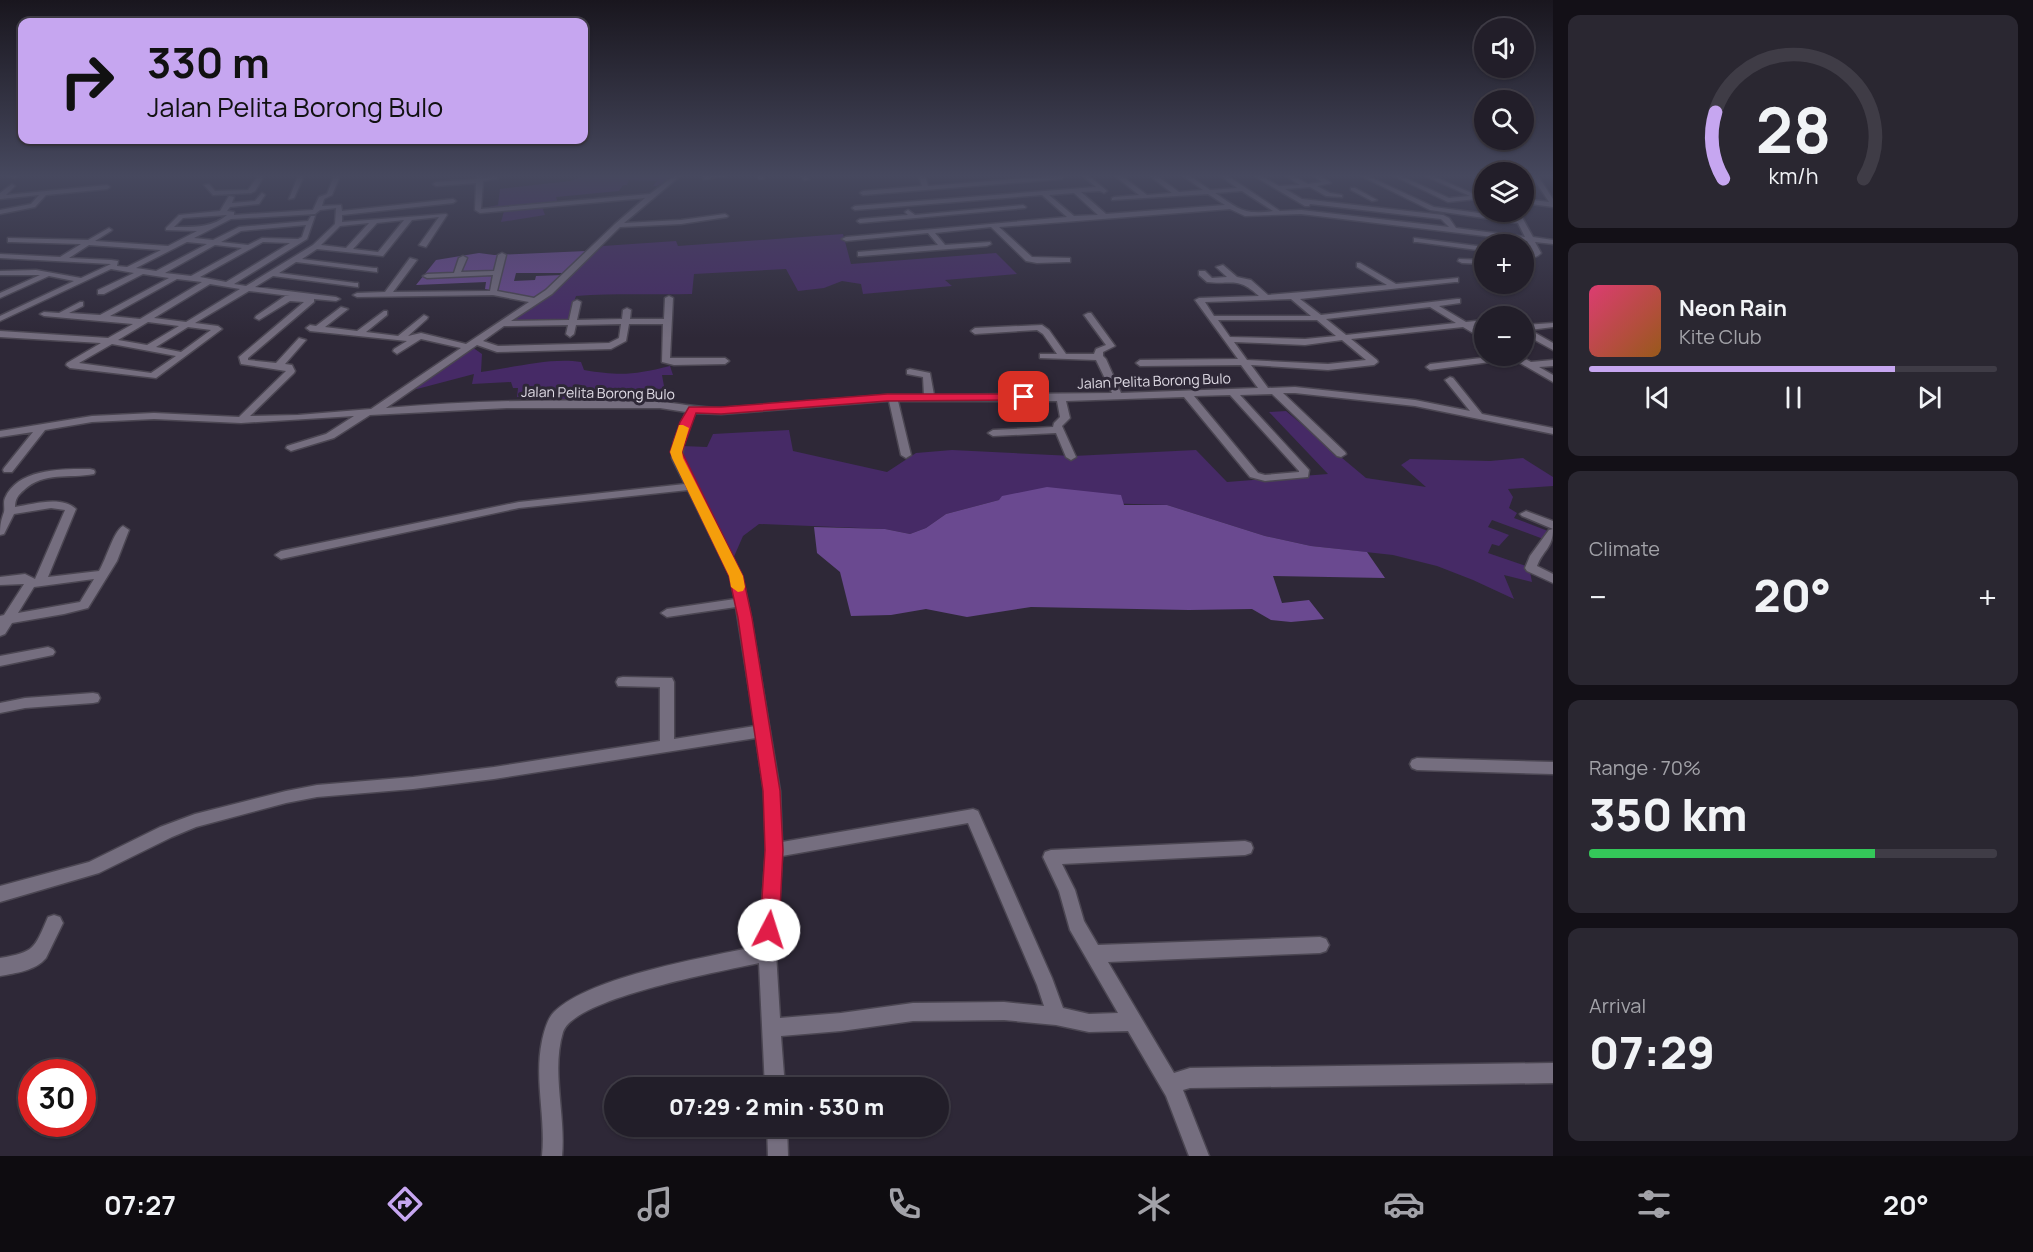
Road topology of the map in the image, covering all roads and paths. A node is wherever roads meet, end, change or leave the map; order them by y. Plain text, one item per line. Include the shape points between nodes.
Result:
1 (109, 230) dead end
2 (168, 230) edge
3 (187, 230) edge
4 (203, 230) edge
5 (237, 230) edge
6 (274, 230) edge
7 (308, 230) edge
8 (333, 230) edge
9 (367, 230) edge
10 (400, 230) edge
11 (434, 230) edge
12 (612, 230) edge
13 (943, 230) edge
14 (998, 230) edge
15 (1446, 230) edge
16 (930, 231) junction
17 (1454, 231) joint
18 (1479, 234) edge
19 (19, 235) dead end
20 (184, 239) junction
21 (846, 239) dead end
22 (262, 240) junction
23 (1417, 240) dead end
24 (1534, 240) edge
25 (299, 241) junction
26 (1553, 242) edge
27 (88, 243) junction
28 (215, 243) junction
29 (320, 244) junction
30 (987, 244) dead end
31 (423, 245) dead end
32 (248, 247) junction
33 (943, 247) junction
34 (168, 248) junction
35 (1474, 248) edge
36 (348, 250) junction
37 (380, 254) junction
38 (861, 254) dead end
39 (502, 255) dead end
40 (0, 256) edge
41 (63, 258) junction
42 (463, 258) dead end
43 (296, 260) junction
44 (413, 260) dead end
45 (1067, 260) dead end
46 (1462, 261) dead end
47 (1474, 262) edge
48 (1360, 265) dead end
49 (110, 267) junction
50 (1220, 267) dead end
51 (361, 268) junction
52 (129, 269) junction
53 (374, 270) dead end
54 (143, 271) junction
55 (43, 273) junction
56 (159, 273) junction
57 (498, 273) junction
58 (1202, 273) dead end
59 (272, 274) junction
60 (457, 274) junction
61 (3, 275) edge
62 (177, 276) junction
63 (427, 276) dead end
64 (192, 279) junction
65 (1234, 279) junction
66 (82, 280) junction
67 (1455, 280) dead end
68 (209, 281) junction
69 (226, 285) junction
70 (356, 285) dead end
71 (1394, 286) junction
72 (244, 288) junction
73 (101, 292) dead end
74 (493, 292) junction
75 (387, 294) junction
76 (357, 295) dead end
77 (0, 296) edge
78 (1293, 297) junction
79 (669, 298) dead end
80 (1266, 298) junction
81 (336, 299) dead end
82 (536, 301) junction
83 (1457, 301) dead end
84 (577, 302) dead end
85 (80, 304) dead end
86 (1431, 304) junction
87 (344, 309) dead end
88 (627, 310) dead end
89 (384, 313) dead end
90 (44, 314) dead end
91 (61, 315) junction
92 (1088, 315) dead end
93 (424, 317) dead end
94 (101, 318) junction
95 (259, 318) dead end
96 (1213, 318) junction
97 (1318, 318) junction
98 (0, 319) edge
99 (144, 320) junction
100 (669, 321) junction
101 (624, 322) junction
102 (572, 323) junction
103 (1474, 323) edge
104 (186, 324) junction
105 (501, 324) junction
106 (1464, 324) junction
107 (1552, 325) edge
108 (1534, 328) edge
109 (1474, 330) edge
110 (975, 331) dead end
111 (0, 334) edge
112 (358, 334) junction
113 (570, 334) dead end
114 (1534, 335) edge
115 (421, 336) junction
116 (399, 339) junction
117 (1228, 339) junction
118 (1345, 339) junction
119 (302, 340) dead end
120 (112, 341) junction
121 (476, 341) junction
122 (1553, 346) edge
123 (466, 347) junction
124 (148, 348) junction
125 (398, 351) dead end
126 (183, 355) junction
127 (1062, 355) junction
128 (1044, 356) dead end
129 (1098, 357) junction
130 (725, 361) dead end
131 (1474, 361) edge
132 (1243, 362) junction
133 (1140, 363) dead end
134 (1553, 363) edge
135 (1534, 365) edge
136 (278, 366) junction
137 (1531, 366) edge
138 (1430, 367) dead end
139 (910, 372) dead end
140 (1450, 380) dead end
141 (1553, 380) edge
142 (1269, 391) junction
143 (1232, 392) junction
144 (1186, 394) junction
145 (1118, 396) junction
146 (929, 397) junction
147 (893, 398) junction
148 (1061, 398) junction
149 (692, 409) junction
150 (370, 412) junction
151 (1477, 414) junction
152 (241, 420) junction
153 (42, 427) junction
154 (1059, 430) junction
155 (1553, 430) edge
156 (993, 433) dead end
157 (0, 434) edge
158 (291, 448) dead end
159 (906, 454) dead end
160 (1341, 454) dead end
161 (1071, 457) dead end
162 (8, 470) dead end
163 (90, 472) dead end
164 (690, 486) junction
165 (10, 511) junction
166 (1526, 514) dead end
167 (1553, 525) edge
168 (123, 530) dead end
169 (0, 531) edge
170 (1553, 533) edge
171 (281, 555) dead end
172 (103, 574) junction
173 (1553, 579) edge
174 (0, 581) edge
175 (35, 582) junction
176 (741, 602) junction
177 (667, 613) dead end
178 (4, 619) edge
179 (0, 632) edge
180 (48, 652) dead end
181 (0, 661) edge
182 (623, 682) dead end
183 (93, 698) dead end
184 (0, 708) edge
185 (762, 731) junction
186 (666, 745) junction
187 (1417, 764) dead end
188 (1553, 768) edge
189 (1245, 848) dead end
190 (774, 850) junction
191 (0, 894) edge
192 (54, 923) dead end
193 (1320, 945) dead end
194 (767, 953) junction
195 (1094, 954) junction
196 (0, 968) edge
197 (1056, 1016) junction
198 (1134, 1022) junction
199 (772, 1028) junction
200 (1553, 1073) edge
201 (774, 1077) edge
202 (1173, 1090) junction
203 (777, 1137) edge
204 (552, 1156) edge
205 (778, 1156) edge
206 (1199, 1156) edge

1 - 27 street
2 - 3 street
4 - 20 street
5 - 28 street
6 - 22 street
7 - 25 street
8 - 29 street
9 - 36 street
10 - 37 street
11 - 31 street
12 - 82 street via 571,273
13 - 16 street
14 - 45 street via 1029,259
15 - 17 street
16 - 21 street
16 - 33 street
17 - 18 street
19 - 27 street via 8,242
20 - 28 street
20 - 34 street
22 - 25 street
22 - 32 street
23 - 35 street
24 - 26 street
25 - 29 street
25 - 69 street
27 - 34 street
27 - 41 street
28 - 32 street
28 - 56 street
29 - 36 street
29 - 43 street
30 - 33 street
32 - 64 street
33 - 38 street
34 - 52 street
36 - 37 street
37 - 51 street
39 - 57 street
40 - 41 street
41 - 49 street via 115,263
41 - 55 street
42 - 60 street
43 - 51 street
43 - 59 street
44 - 75 street
46 - 47 street
48 - 71 street
49 - 52 street
49 - 66 street
50 - 65 street
51 - 53 street
52 - 54 street
54 - 56 street
54 - 73 street
55 - 61 street
55 - 66 street
55 - 77 street
56 - 62 street
57 - 60 street
57 - 74 street
58 - 65 street via 1210,280
59 - 70 street
59 - 72 street
60 - 63 street
62 - 64 street
62 - 94 street
64 - 68 street
65 - 80 street via 1247,281
66 - 98 street
67 - 71 street
68 - 69 street
68 - 99 street
69 - 72 street
71 - 78 street
72 - 81 street
72 - 104 street
74 - 75 street
74 - 82 street
75 - 76 street
78 - 80 street
78 - 97 street
79 - 100 street
80 - 96 street via 1200,300
82 - 105 street
83 - 86 street
84 - 102 street
85 - 91 street
86 - 97 street
86 - 106 street
87 - 112 street via 314,328
88 - 101 street
89 - 112 street
90 - 91 street
91 - 94 street
92 - 129 street via 1111,346 1099,351
93 - 116 street
94 - 99 street
95 - 136 street via 288,298 310,300 242,360
96 - 97 street
96 - 117 street
97 - 118 street
99 - 104 street
99 - 120 street
100 - 101 street
100 - 130 street via 665,360
101 - 102 street
101 - 121 street via 623,339 612,346 497,349
102 - 105 street
102 - 113 street
103 - 106 street
104 - 124 street
104 - 126 street via 218,329
105 - 121 street
106 - 109 street
106 - 118 street
107 - 108 street
110 - 127 street via 1041,327
111 - 120 street
112 - 116 street
114 - 122 street
115 - 116 street
115 - 123 street
115 - 125 street
117 - 118 street
117 - 132 street
118 - 132 street via 1374,362 1328,368
119 - 136 street
120 - 124 street
120 - 126 street via 70,365 148,377
121 - 123 street
123 - 150 street
124 - 126 street
127 - 128 street
127 - 129 street
129 - 145 street
131 - 138 street
132 - 133 street
132 - 142 street
134 - 135 street
136 - 152 street via 289,367 291,371
137 - 141 street
139 - 146 street via 927,375
140 - 151 street
142 - 143 street, Jalan Pelita Borong Bulo
142 - 151 street, Jalan Pelita Borong Bulo via 1350,395
142 - 160 street
143 - 144 street, Jalan Pelita Borong Bulo
143 - 144 street via 1304,470 1304,475 1254,476
144 - 145 street, Jalan Pelita Borong Bulo
145 - 148 street, Jalan Pelita Borong Bulo
146 - 147 street, Jalan Pelita Borong Bulo
146 - 148 street, Jalan Pelita Borong Bulo
147 - 149 street, Jalan Pelita Borong Bulo via 721,411
147 - 159 street
148 - 154 street via 1066,415 1058,423
149 - 150 street, Jalan Pelita Borong Bulo via 650,405 507,405
149 - 164 street via 676,452
150 - 152 street, Jalan Pelita Borong Bulo
150 - 158 street via 330,436
151 - 155 street, Jalan Pelita Borong Bulo
152 - 153 street, Jalan Pelita Borong Bulo via 154,416 101,418
153 - 157 street, Jalan Pelita Borong Bulo
153 - 162 street
154 - 156 street
154 - 161 street
163 - 165 street via 44,473 31,478 10,499
164 - 171 street via 519,505
164 - 176 street via 736,576
165 - 169 street
165 - 175 street via 58,505 71,509
166 - 167 street
168 - 172 street
170 - 173 street via 1531,568
172 - 175 street
172 - 178 street via 82,606
174 - 175 street via 25,578
175 - 178 street
176 - 177 street
176 - 185 street
178 - 179 street
180 - 181 street
182 - 186 street via 667,682
183 - 184 street
185 - 186 street
185 - 190 street via 772,791
186 - 191 street via 494,773 286,797 195,821 93,868
187 - 188 street
189 - 195 street via 1051,857 1067,890 1076,924
190 - 194 street
190 - 197 street via 973,816 1046,984
192 - 196 street via 39,957
193 - 195 street
194 - 199 street
194 - 204 street via 633,985 570,1011 558,1021 550,1049
195 - 198 street
197 - 198 street via 1089,1023
197 - 199 street via 1004,1011 913,1012
198 - 202 street
199 - 201 street
200 - 202 street via 1190,1078 1176,1082
202 - 206 street
203 - 205 street

